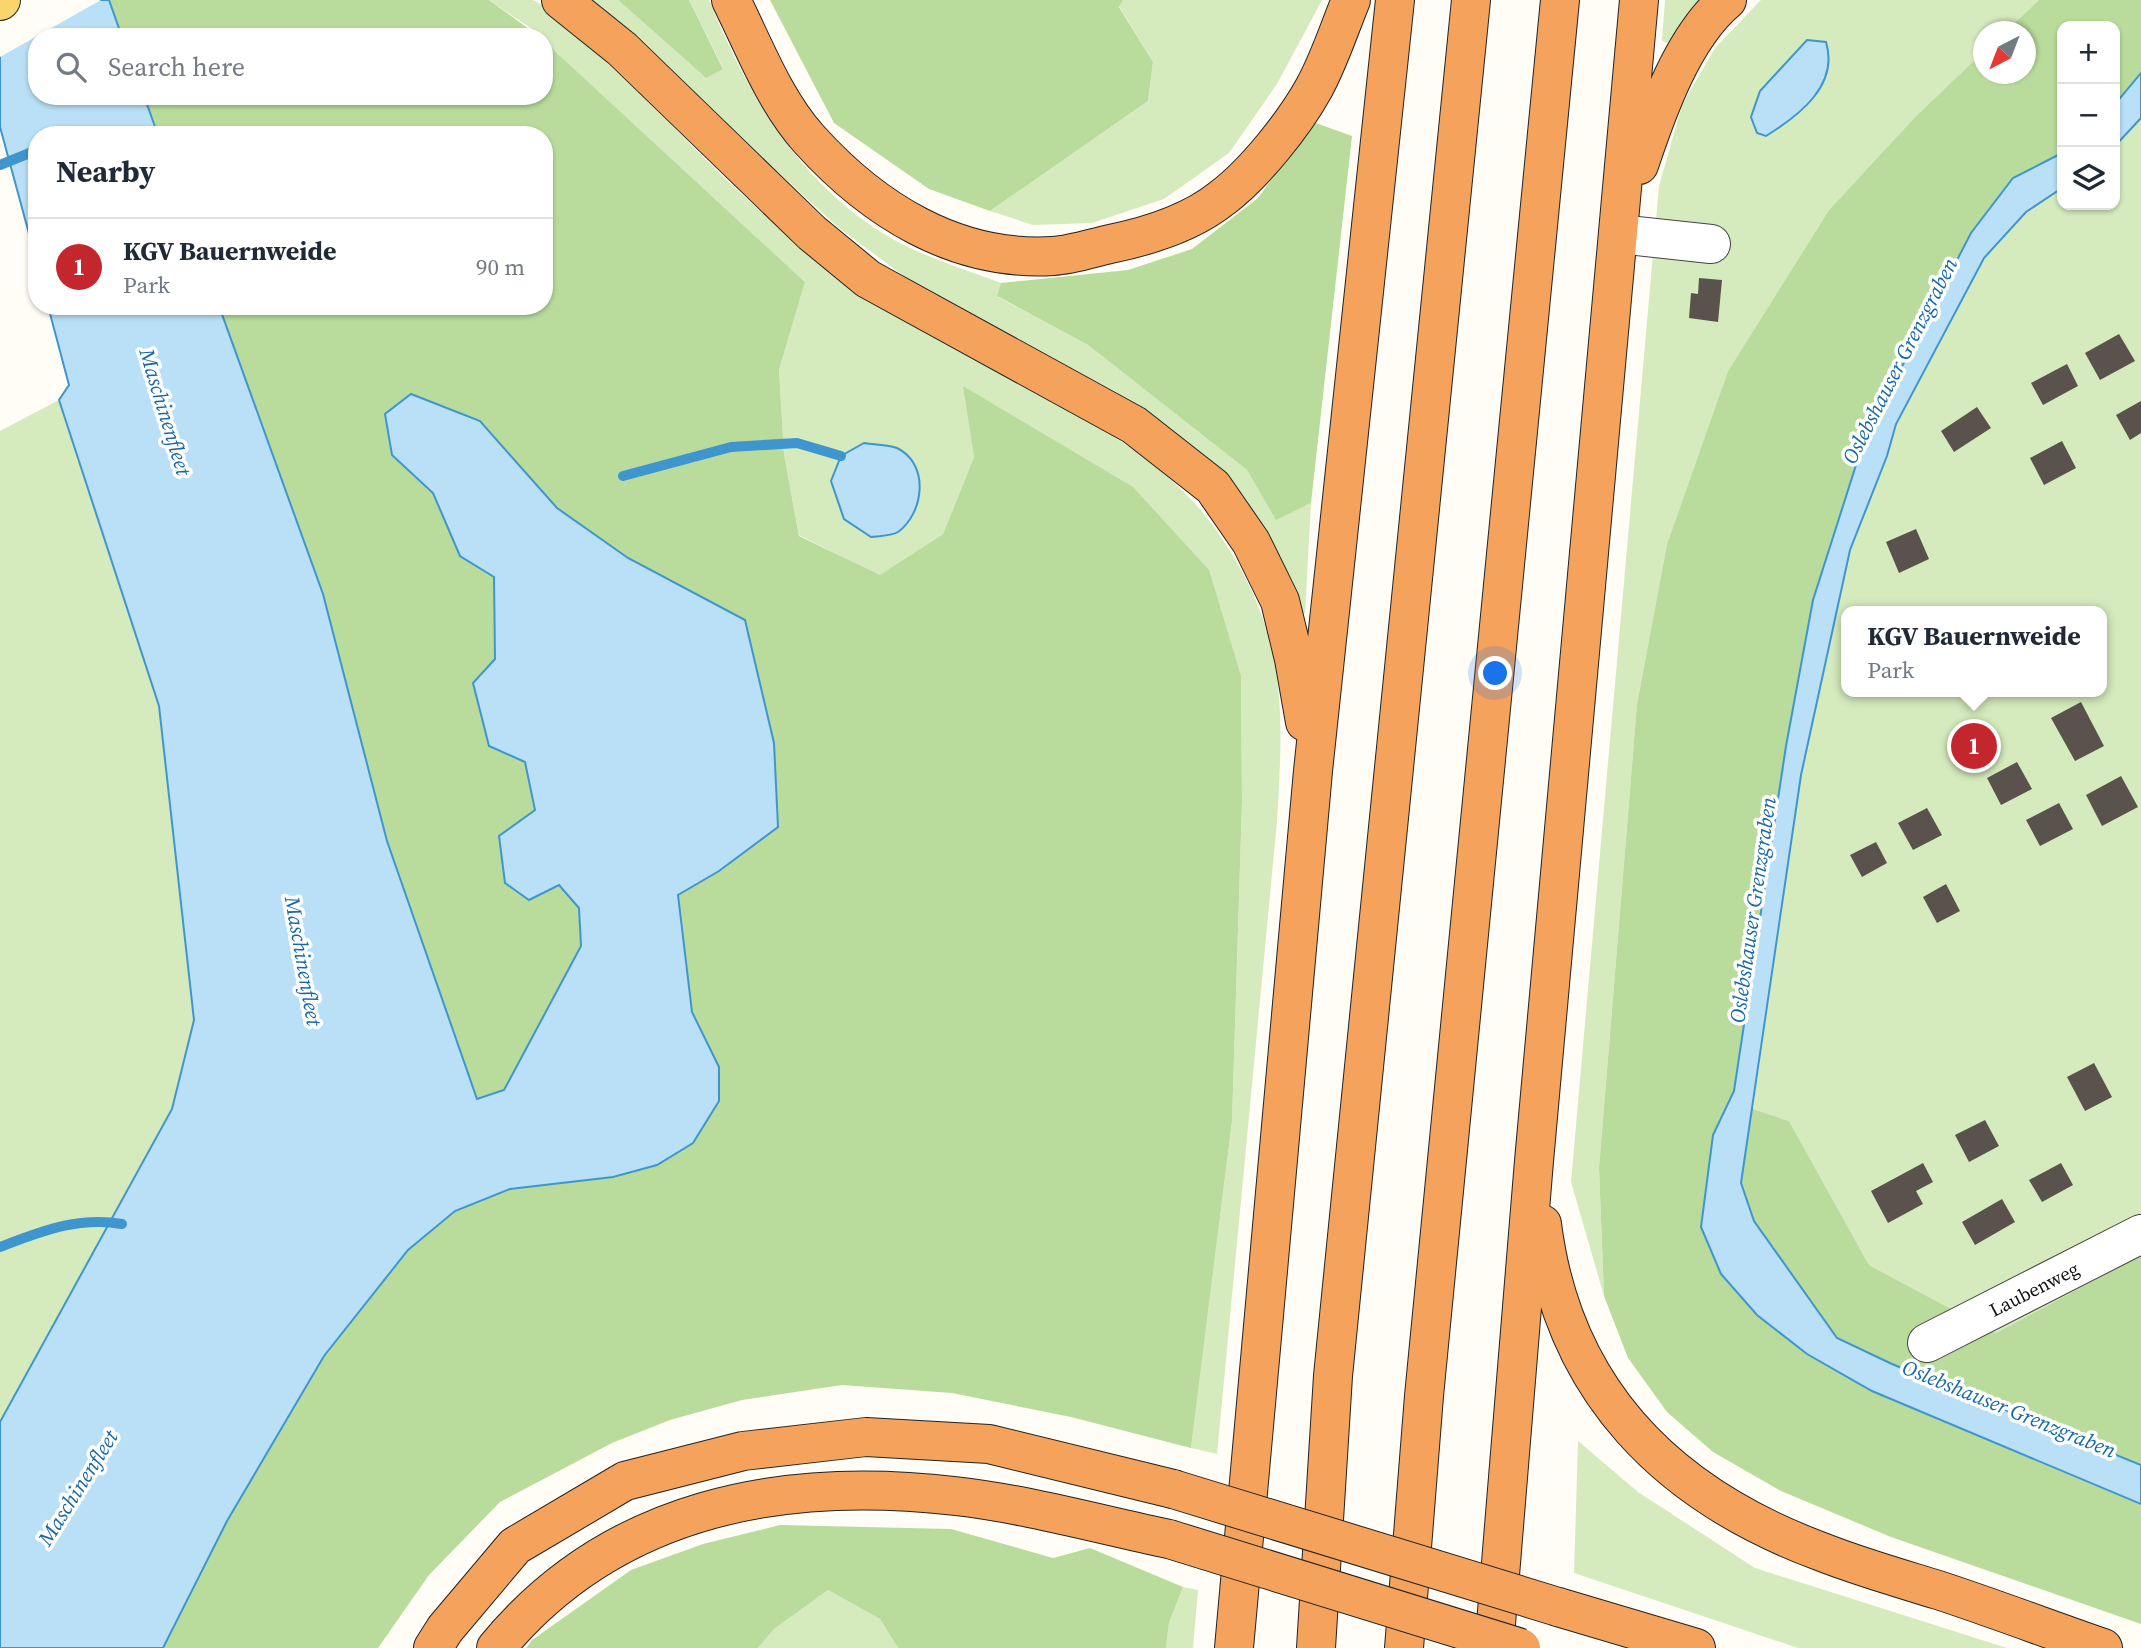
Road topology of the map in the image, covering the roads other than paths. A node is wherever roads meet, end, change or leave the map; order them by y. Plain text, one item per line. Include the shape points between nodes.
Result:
1 (561, 0) edge
2 (731, 0) edge
3 (1351, 0) edge
4 (1395, 0) edge
5 (1471, 0) edge
6 (1560, 0) edge
7 (1639, 0) edge
8 (1727, 0) edge
9 (1619, 228) junction
10 (1711, 244) dead end
11 (1313, 771) junction
12 (1534, 1161) junction
13 (2141, 1234) edge
14 (1927, 1343) dead end
15 (433, 1648) edge
16 (496, 1648) edge
17 (1234, 1648) edge
18 (1315, 1648) edge
19 (1404, 1648) edge
20 (1494, 1648) edge
21 (1521, 1648) edge
22 (1696, 1648) edge
23 (2103, 1648) edge

1 - 11 highway via 622,49 812,233 868,279 1134,425 1213,487 1251,542 1280,601
2 - 3 highway via 779,97 807,137 857,187 929,234 999,254 1054,256 1140,238 1189,219 1223,198 1267,153 1314,88
4 - 11 highway
5 - 18 highway via 1333,1376
6 - 19 highway via 1424,1396
7 - 9 highway
8 - 9 highway via 1681,62 1654,118
9 - 10 lane
9 - 12 highway
11 - 17 highway
12 - 20 highway
12 - 23 highway via 1546,1256 1559,1307 1586,1365 1619,1415 1660,1461 1714,1500 1821,1552
13 - 14 lane, Laubenweg
15 - 22 highway, bridge via 515,1546 625,1481 743,1451 866,1437 989,1444 1173,1489
16 - 21 highway, bridge via 521,1618 622,1543 671,1521 760,1497 857,1489 957,1496 1169,1538

